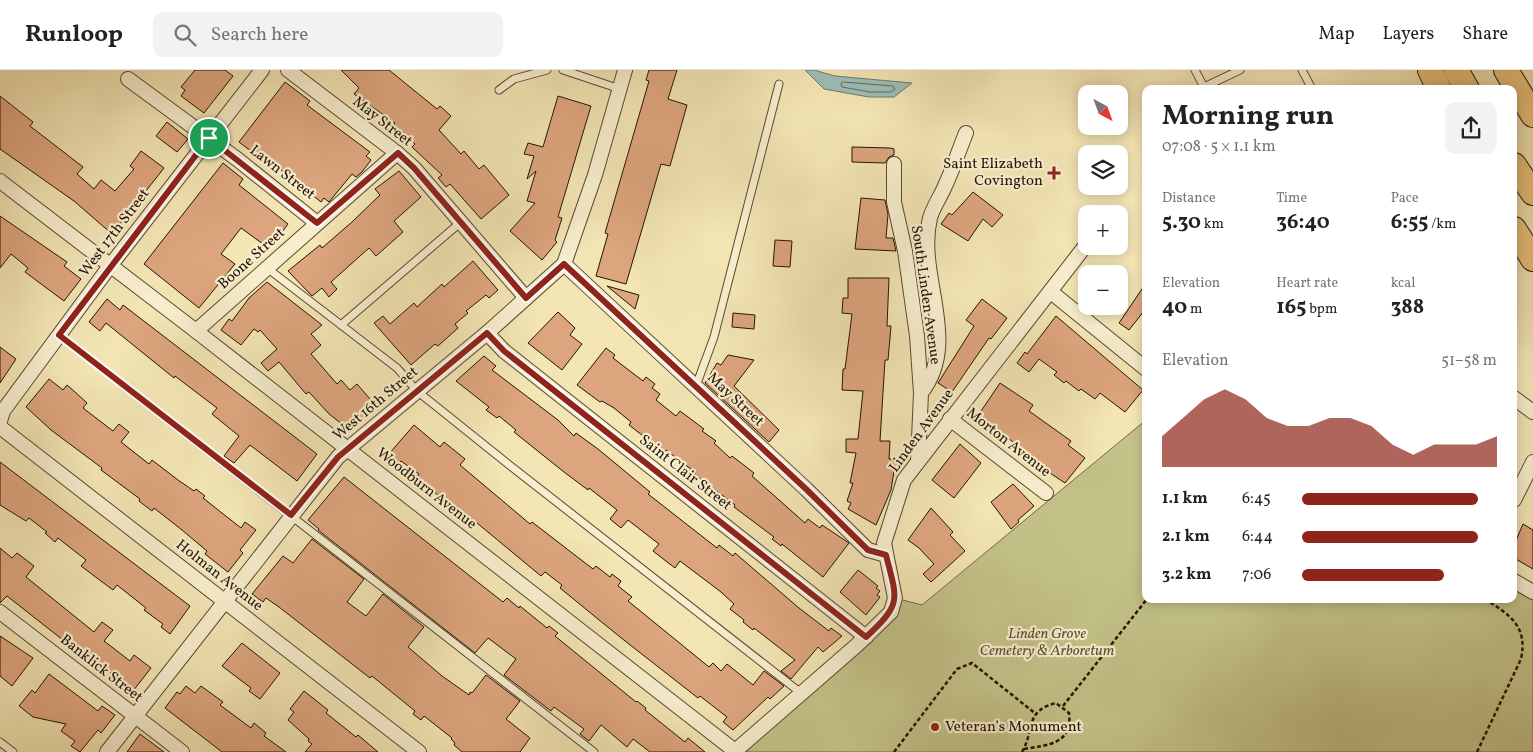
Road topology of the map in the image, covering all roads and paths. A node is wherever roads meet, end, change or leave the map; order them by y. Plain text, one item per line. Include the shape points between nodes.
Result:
1 (262, 70) edge
2 (288, 70) edge
3 (547, 70) edge
4 (563, 70) edge
5 (625, 70) edge
6 (1195, 70) edge
7 (1240, 70) edge
8 (1302, 70) edge
9 (1430, 70) edge
10 (1456, 70) edge
11 (1506, 70) edge
12 (128, 79) dead end
13 (779, 84) dead end
14 (1203, 85) edge
15 (1211, 85) edge
16 (1310, 85) edge
17 (1436, 85) edge
18 (1465, 85) edge
19 (1515, 85) edge
20 (1517, 88) edge
21 (620, 89) junction
22 (499, 90) dead end
23 (1533, 115) edge
24 (966, 133) dead end
25 (209, 138) junction
26 (398, 153) junction
27 (894, 164) dead end
28 (1517, 169) edge
29 (0, 181) edge
30 (1533, 193) edge
31 (461, 222) junction
32 (317, 223) junction
33 (1517, 234) edge
34 (1079, 255) edge
35 (1533, 258) edge
36 (564, 264) junction
37 (110, 266) junction
38 (267, 268) junction
39 (1051, 292) junction
40 (526, 298) junction
41 (341, 325) junction
42 (196, 331) junction
43 (487, 333) junction
44 (59, 335) junction
45 (1142, 366) edge
46 (696, 386) junction
47 (417, 391) junction
48 (921, 393) junction
49 (1517, 400) edge
50 (1533, 412) edge
51 (950, 419) junction
52 (0, 421) edge
53 (0, 427) edge
54 (348, 449) junction
55 (918, 462) junction
56 (1533, 462) edge
57 (1046, 493) dead end
58 (1517, 494) edge
59 (291, 515) junction
60 (886, 555) junction
61 (1517, 583) edge
62 (1533, 592) edge
63 (224, 600) junction
64 (1144, 603) edge
65 (1491, 603) edge
66 (0, 612) edge
67 (866, 637) junction
68 (801, 693) junction
69 (1063, 706) junction
70 (1036, 714) junction
71 (135, 716) junction
72 (0, 742) edge
73 (1023, 750) edge
74 (13, 752) edge
75 (107, 752) edge
76 (182, 752) edge
77 (419, 752) edge
78 (594, 752) edge
79 (734, 752) edge
80 (894, 752) edge
81 (1478, 752) edge

1 - 25 street, West 17th Street
2 - 26 street, May Street
3 - 22 lane via 514,79
4 - 21 lane
5 - 21 street, West 16th Street
6 - 14 lane
7 - 15 lane
8 - 16 lane
9 - 17 highway
10 - 18 highway
11 - 19 highway
12 - 25 street, Lawn Street
13 - 46 lane via 714,337
20 - 23 highway
21 - 36 street, West 16th Street
24 - 48 street via 930,217 929,260 938,317 938,343 931,381
25 - 32 street, Lawn Street
25 - 37 street, West 17th Street
26 - 31 street, May Street
26 - 32 street, Boone Street
27 - 48 street, South Linden Avenue via 894,202 906,260
28 - 30 highway
29 - 37 street, Woodburn Avenue
31 - 40 street, May Street
31 - 41 lane
32 - 38 street, Boone Street
33 - 35 highway
34 - 39 street, Linden Avenue
36 - 40 street, West 16th Street
36 - 46 street, May Street
37 - 42 street, Woodburn Avenue
37 - 44 street, West 17th Street
38 - 41 lane
38 - 42 street, Boone Street
39 - 45 street
39 - 51 street, Linden Avenue
40 - 43 street, West 16th Street
41 - 47 lane via 397,368
42 - 54 street, Woodburn Avenue
43 - 47 street, West 16th Street
43 - 67 street, Saint Clair Street via 512,357
44 - 52 street, West 17th Street via 3,411
44 - 59 lane
46 - 60 street, May Street via 868,550
47 - 54 street, West 16th Street
47 - 68 lane
48 - 55 street, South Linden Avenue
49 - 50 street
51 - 55 street, Linden Avenue
51 - 57 street, Morton Avenue
53 - 63 street, Holman Avenue
54 - 59 street, West 16th Street
54 - 79 street, Woodburn Avenue
55 - 60 street, Linden Avenue via 904,480 884,543
56 - 58 street
59 - 63 street, West 16th Street
59 - 78 lane
60 - 67 street, Linden Avenue via 895,598 891,612
61 - 62 street
63 - 71 street, West 16th Street
63 - 77 street, Holman Avenue
64 - 69 path
65 - 81 path via 1519,627 1524,646
66 - 71 street, Banklick Street
67 - 68 street, Linden Avenue
68 - 79 street, Linden Avenue
69 - 70 path via 1056,703 1044,706
69 - 73 path via 1069,713 1070,722 1062,738 1049,745
70 - 73 path
70 - 80 path via 972,663 957,669
71 - 75 street, West 16th Street
71 - 76 street, Banklick Street
72 - 74 lane

